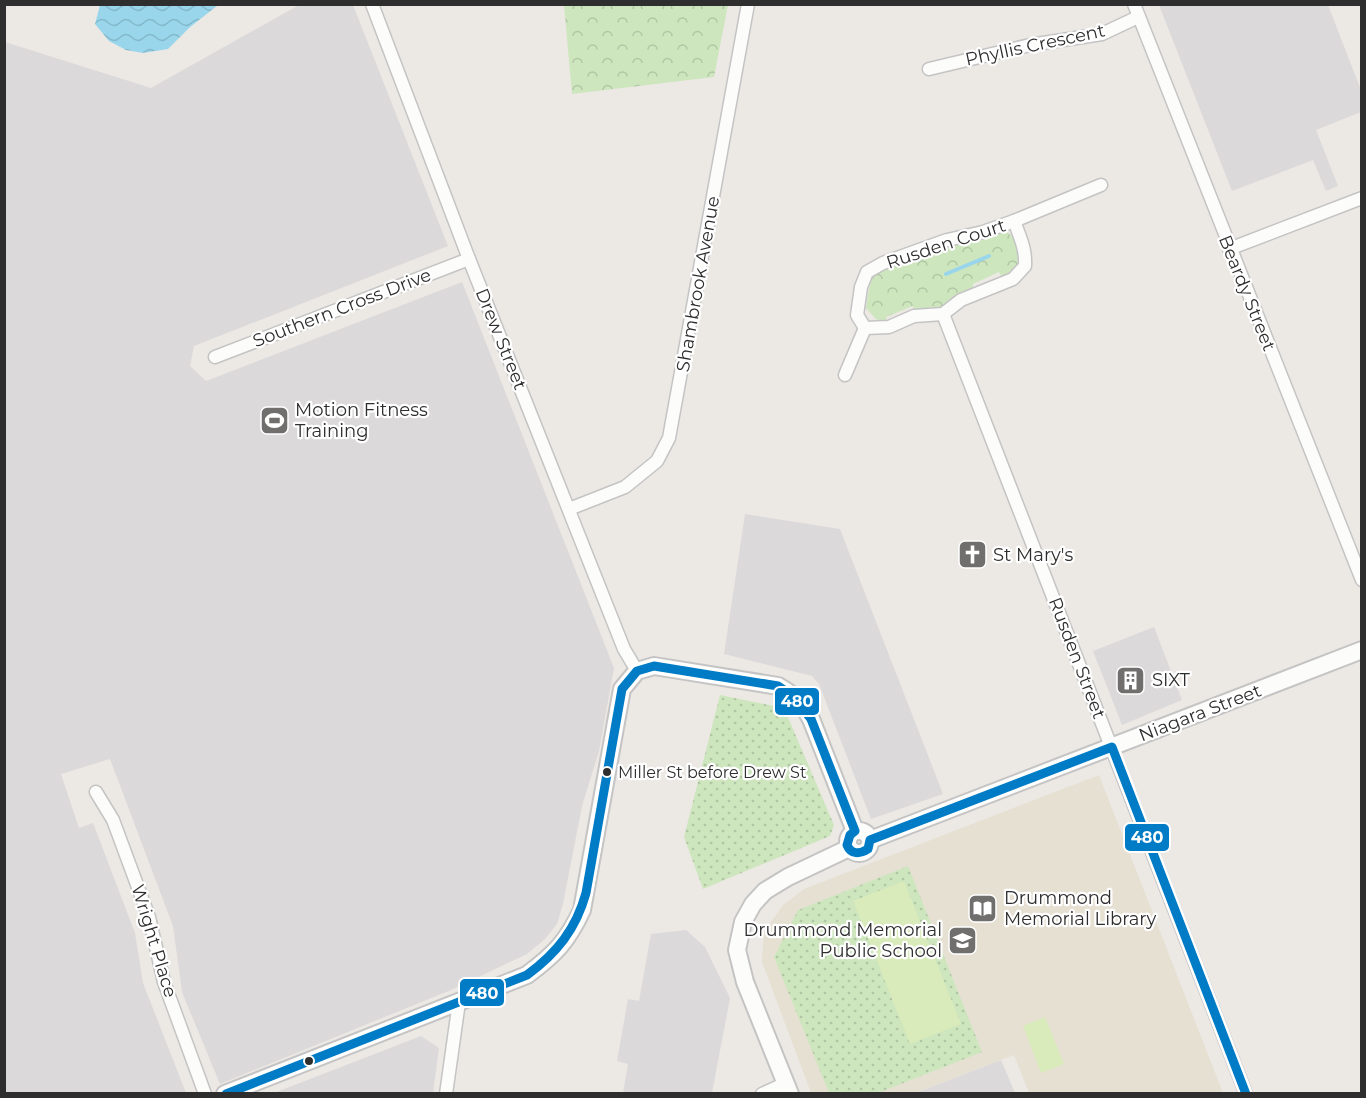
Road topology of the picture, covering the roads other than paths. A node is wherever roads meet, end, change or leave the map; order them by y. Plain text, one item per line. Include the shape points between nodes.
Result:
1 (372, 4) edge
2 (748, 4) edge
3 (1136, 11) edge
4 (929, 69) dead end
5 (1101, 185) dead end
6 (1362, 198) edge
7 (1014, 221) junction
8 (1229, 249) junction
9 (469, 259) junction
10 (943, 314) junction
11 (865, 328) junction
12 (214, 357) dead end
13 (845, 375) dead end
14 (569, 508) junction
15 (1362, 580) edge
16 (1362, 650) edge
17 (637, 671) junction
18 (1112, 747) junction
19 (96, 792) dead end
20 (863, 835) junction
21 (459, 1002) junction
22 (788, 1088) edge
23 (206, 1094) edge
24 (225, 1094) edge
25 (446, 1094) edge
26 (762, 1094) edge
27 (1246, 1094) edge

1 - 9 street, Drew Street
2 - 14 street, Shambrook Avenue via 669,438 657,461 625,487
3 - 4 street, Phyllis Crescent via 1102,33
3 - 8 street, Beardy Street
5 - 7 street, Rusden Court
6 - 8 street
7 - 10 street, Rusden Court via 1024,244 1025,266 1013,279 961,300
7 - 11 street, Rusden Court via 947,240 867,272 857,315
8 - 15 street, Beardy Street
9 - 12 street, Southern Cross Drive
9 - 14 street, Drew Street
10 - 11 street, Rusden Court via 914,316 889,327
10 - 18 street, Rusden Street
11 - 13 street
14 - 17 street, Drew Street via 624,649
16 - 18 street, Niagara Street
17 - 20 street via 654,666 673,668 778,686 791,693 812,718
17 - 21 street via 622,689 586,893 572,930 561,947 527,975
18 - 20 street, Niagara Street
18 - 27 street, Rusden Street
19 - 23 street, Wright Place via 113,820 149,917 164,982
20 - 22 street via 848,838 849,848 765,891 743,922 737,950 745,982
21 - 24 street
21 - 25 street
22 - 26 street

